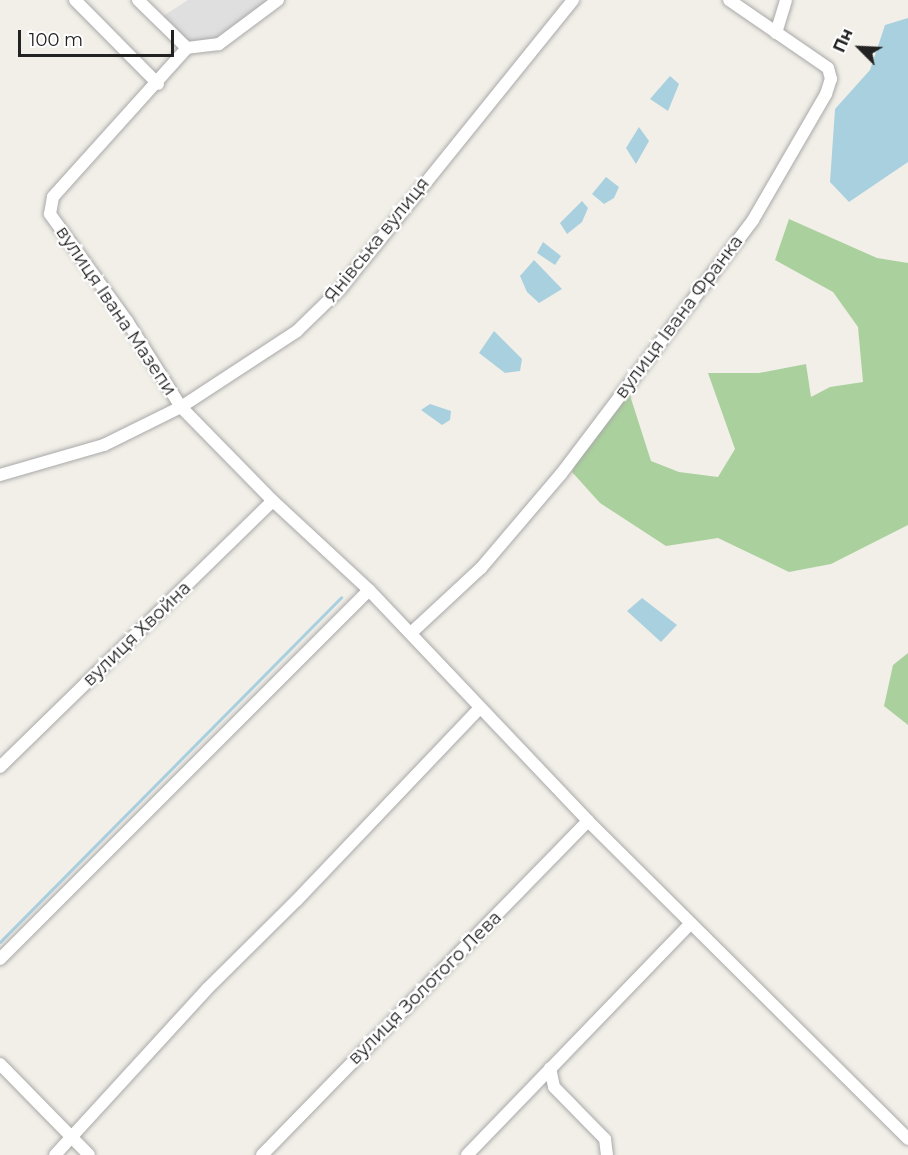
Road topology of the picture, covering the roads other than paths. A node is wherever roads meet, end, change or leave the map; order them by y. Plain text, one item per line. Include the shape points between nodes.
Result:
1 (75, 0) edge
2 (138, 0) edge
3 (278, 0) edge
4 (573, 0) edge
5 (729, 0) edge
6 (786, 0) edge
7 (776, 33) junction
8 (187, 48) junction
9 (158, 84) junction
10 (181, 407) junction
11 (0, 475) edge
12 (273, 501) junction
13 (369, 590) junction
14 (411, 633) junction
15 (479, 709) junction
16 (0, 767) edge
17 (588, 821) junction
18 (691, 923) junction
19 (0, 959) edge
20 (0, 1064) edge
21 (550, 1068) junction
22 (71, 1137) junction
23 (908, 1139) edge
24 (55, 1155) edge
25 (89, 1155) edge
26 (261, 1155) edge
27 (467, 1155) edge
28 (606, 1155) edge

1 - 9 street
2 - 8 street
3 - 8 street via 219,44
4 - 10 street, Янівська вулиця via 340,289 297,331
5 - 7 street, вулиця Івана Франка
6 - 7 street
7 - 14 street, вулиця Івана Франка via 828,68 831,79 804,136 753,220 561,474 481,568
8 - 9 street, вулиця Івана Мазепи
9 - 10 street, вулиця Івана Мазепи via 53,197 50,214 127,321
10 - 11 street, Янівська вулиця via 104,445
10 - 12 street, вулиця Івана Мазепи
12 - 13 street, вулиця Івана Мазепи
12 - 16 street, вулиця Хвойна
13 - 14 street, вулиця Івана Мазепи
13 - 19 street
14 - 15 street, вулиця Івана Мазепи
15 - 17 street, вулиця Івана Мазепи
15 - 22 street via 207,988
17 - 18 street, вулиця Івана Мазепи
17 - 26 street, вулиця Золотого Лева
18 - 21 street
18 - 23 street, вулиця Івана Мазепи
20 - 22 street
21 - 27 street
21 - 28 street via 554,1087 605,1139
22 - 24 street
22 - 25 street

